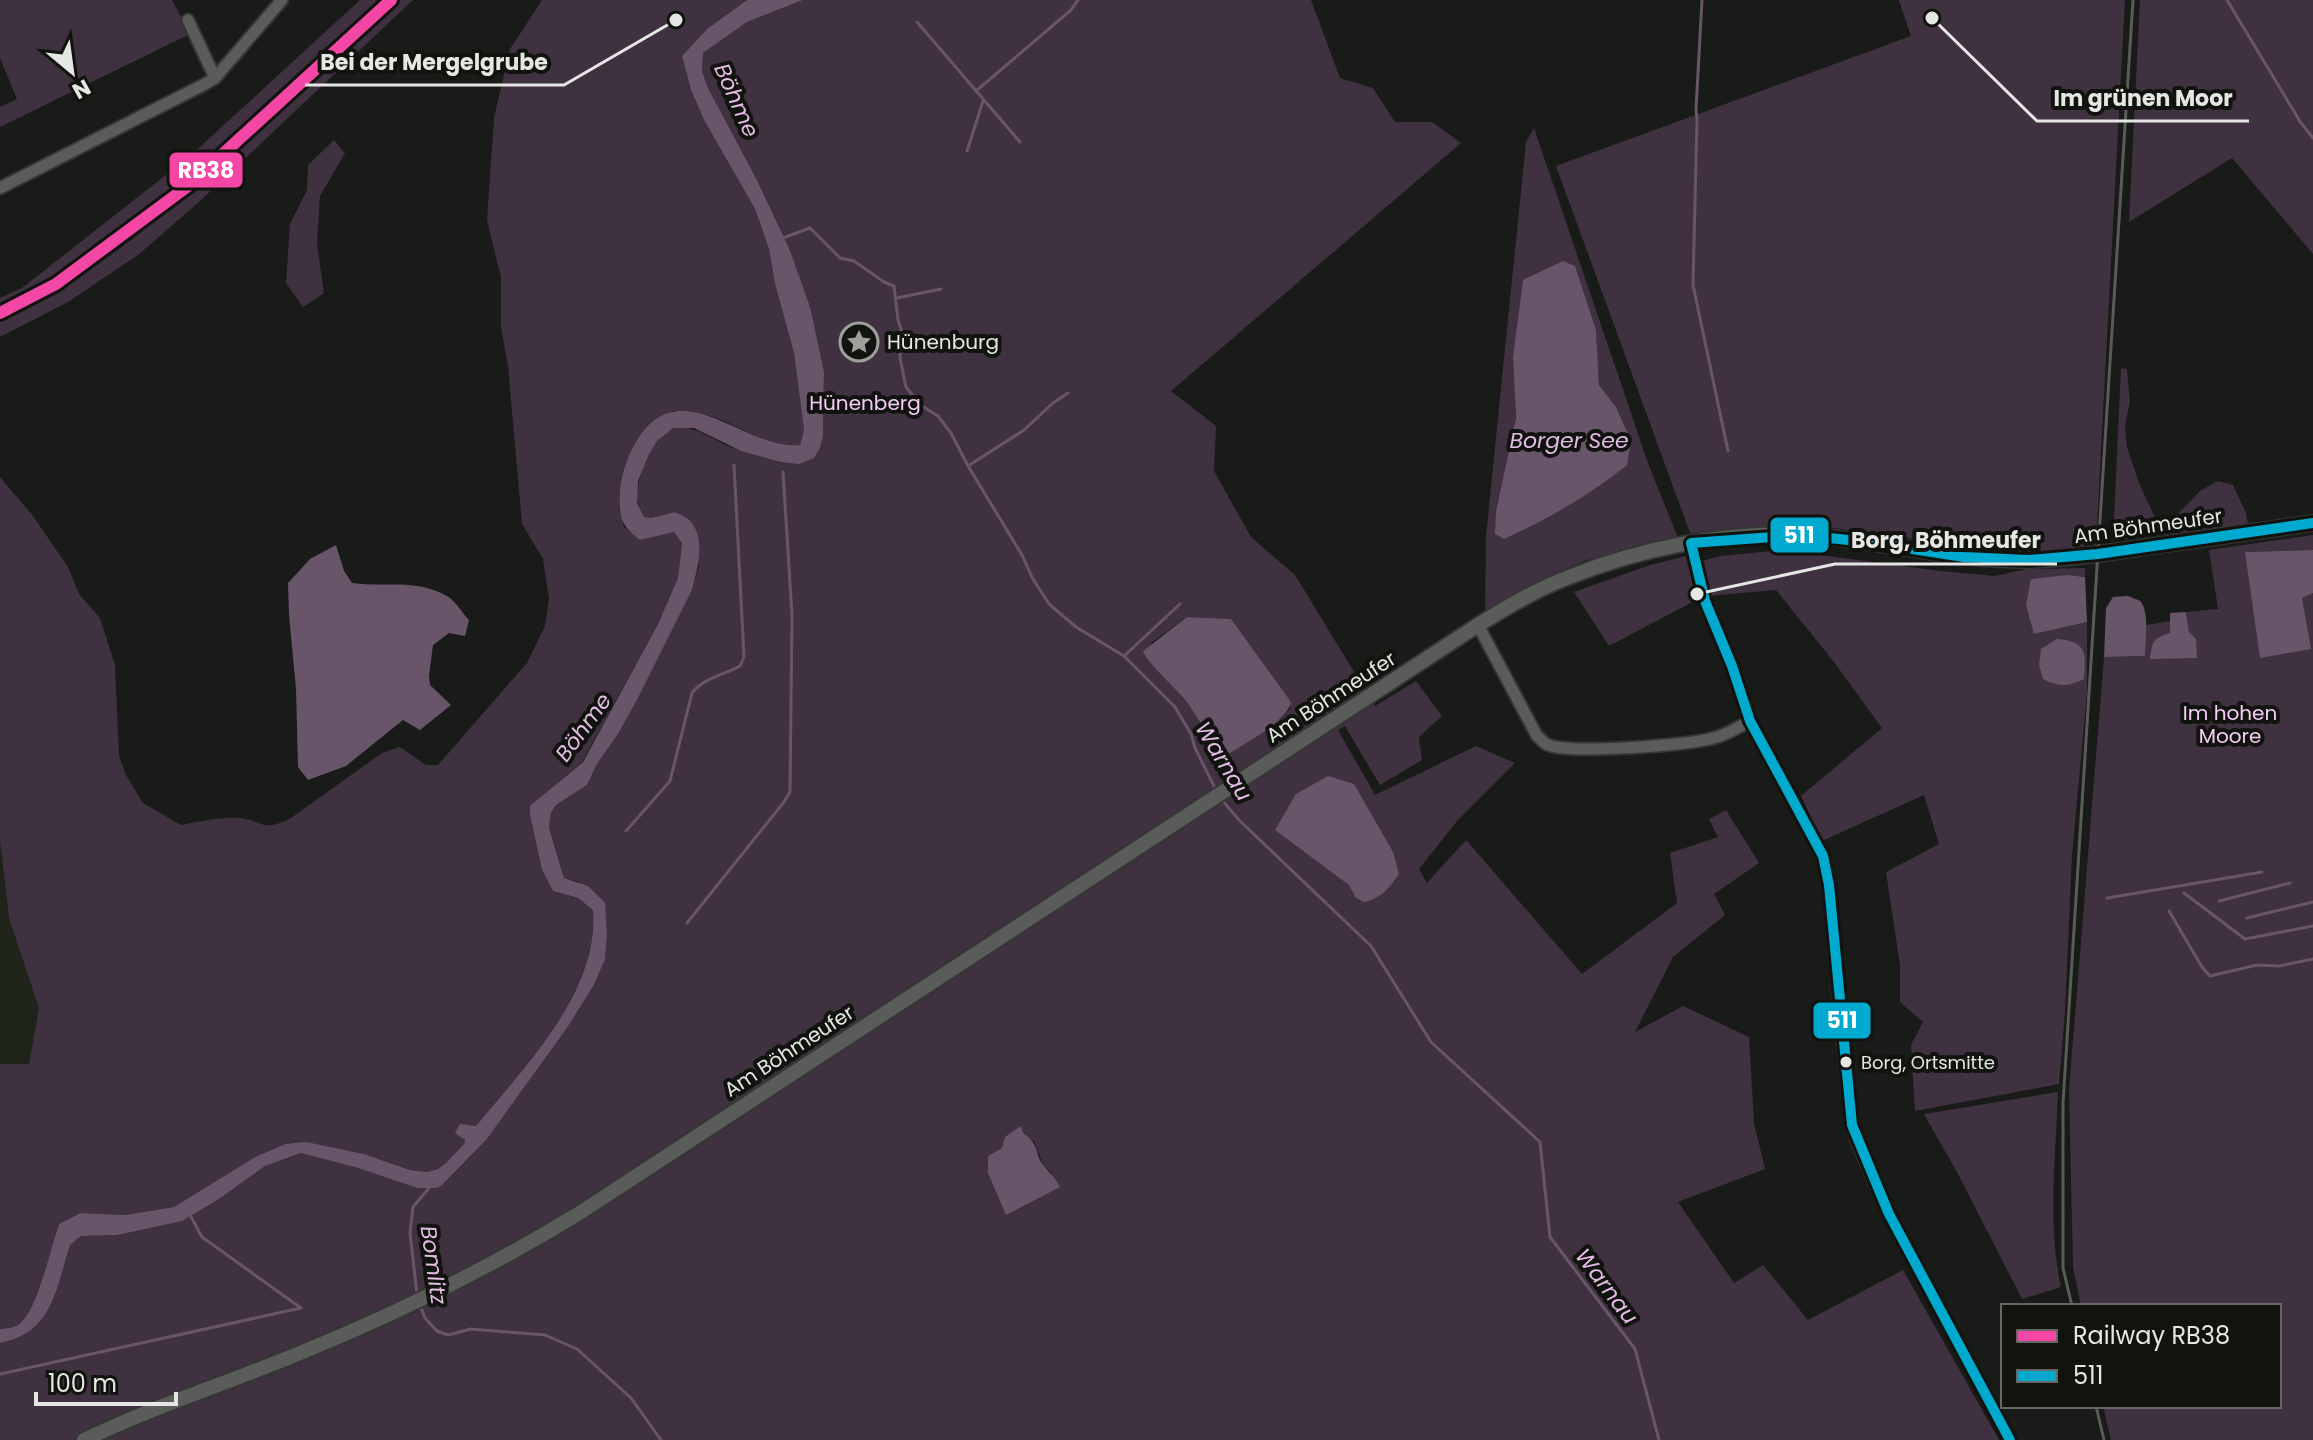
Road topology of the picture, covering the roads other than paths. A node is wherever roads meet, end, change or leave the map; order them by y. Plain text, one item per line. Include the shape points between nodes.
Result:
1 (282, 0) edge
2 (188, 20) dead end
3 (215, 78) junction
4 (0, 188) edge
5 (2313, 523) edge
6 (1691, 543) junction
7 (1478, 625) junction
8 (1750, 721) junction
9 (84, 1440) edge
10 (2010, 1440) edge

1 - 3 street
2 - 3 street
3 - 4 street
5 - 6 street, Am Böhmeufer via 2028,560 1964,557 1801,535
6 - 7 street, Am Böhmeufer via 1567,577
6 - 8 street via 1705,601
7 - 8 street via 1537,736 1547,744 1650,747 1711,739
7 - 9 street, Am Böhmeufer via 578,1214 409,1305
8 - 10 street via 1823,856 1852,1125 1859,1146 1896,1227

